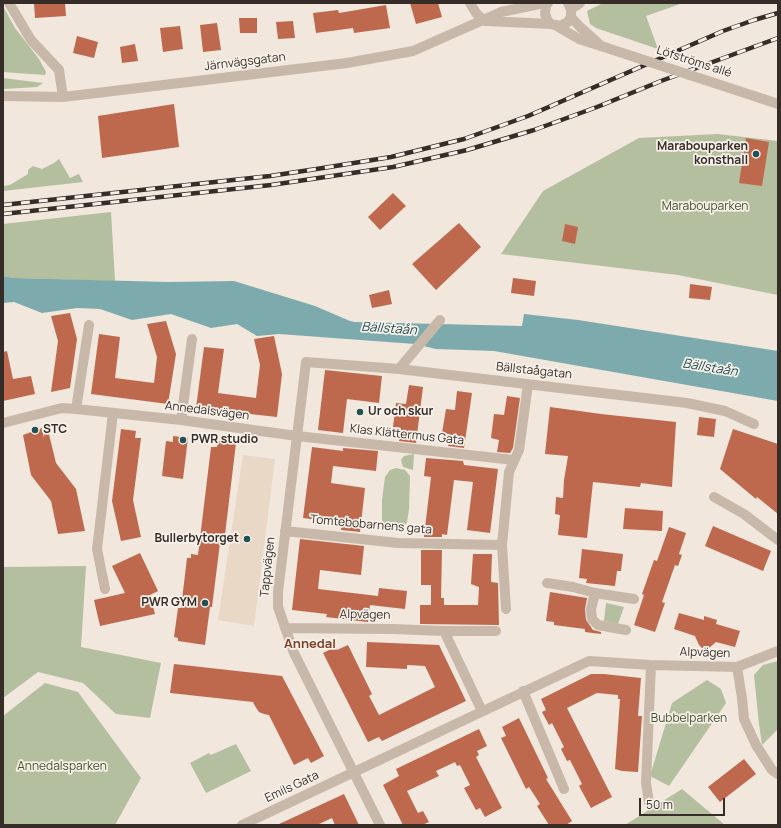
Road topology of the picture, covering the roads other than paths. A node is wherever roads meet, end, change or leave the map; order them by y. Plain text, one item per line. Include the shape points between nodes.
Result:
1 (9, 3) edge
2 (470, 3) edge
3 (544, 3) edge
4 (548, 3) edge
5 (573, 8) edge
6 (484, 21) junction
7 (553, 25) junction
8 (602, 46) junction
9 (3, 96) edge
10 (63, 97) junction
11 (778, 104) edge
12 (440, 320) dead end
13 (89, 325) dead end
14 (192, 339) dead end
15 (306, 362) joint
16 (399, 369) junction
17 (528, 384) junction
18 (76, 409) junction
19 (113, 413) junction
20 (182, 420) junction
21 (3, 423) edge
22 (754, 424) dead end
23 (297, 436) junction
24 (514, 460) junction
25 (714, 498) dead end
26 (285, 531) junction
27 (778, 540) edge
28 (502, 545) junction
29 (547, 582) dead end
30 (105, 589) dead end
31 (595, 592) junction
32 (634, 599) dead end
33 (506, 609) dead end
34 (285, 628) junction
35 (626, 630) dead end
36 (444, 631) junction
37 (496, 632) dead end
38 (778, 651) edge
39 (652, 665) junction
40 (737, 667) junction
41 (523, 691) junction
42 (482, 711) junction
43 (354, 773) junction
44 (778, 774) edge
45 (564, 788) dead end
46 (649, 803) dead end
47 (248, 824) edge
48 (380, 825) edge

1 - 10 street via 30,40 59,70
2 - 6 street
3 - 6 street, Järnvägsgatan via 501,12
4 - 7 street via 545,14
5 - 7 street via 568,22
5 - 8 street, Löfströms allé via 580,27
6 - 7 street, Järnvägsgatan
6 - 10 street, Järnvägsgatan via 413,51 347,63
7 - 8 street, Löfströms allé via 579,39
8 - 11 street, Löfströms allé, bridge
9 - 10 street, Järnvägsgatan
12 - 16 street
13 - 18 street
14 - 20 street
15 - 16 street, Bällstaågatan
15 - 23 street, Tappvägen
16 - 17 street, Bällstaågatan
17 - 22 street, Bällstaågatan via 687,403 725,411
17 - 24 street via 519,450
18 - 19 street, Annedalsvägen
18 - 21 street, Annedalsvägen via 62,408
19 - 20 street, Annedalsvägen
19 - 30 street via 97,549
20 - 23 street, Annedalsvägen
23 - 24 street, Klas Klättermus Gata
23 - 26 street, Tappvägen
24 - 28 street via 509,472
25 - 27 street via 744,514
26 - 28 street, Tomtebobarnens gata via 398,543
26 - 34 street, Tappvägen via 278,607
28 - 33 street
29 - 31 street
31 - 32 street
31 - 35 street via 591,609 592,619 598,625
34 - 36 street, Alpvägen
34 - 43 street, Tappvägen via 295,655
36 - 37 street, Alpvägen
36 - 42 street
38 - 40 street, Alpvägen
39 - 40 street, Alpvägen
39 - 41 street, Alpvägen via 589,661
39 - 46 street via 646,783
40 - 44 street via 744,719 756,745 772,770
41 - 42 street, Alpvägen
41 - 45 street
42 - 43 street, Alpvägen
43 - 47 street, Emils Gata
43 - 48 street, Tappvägen

